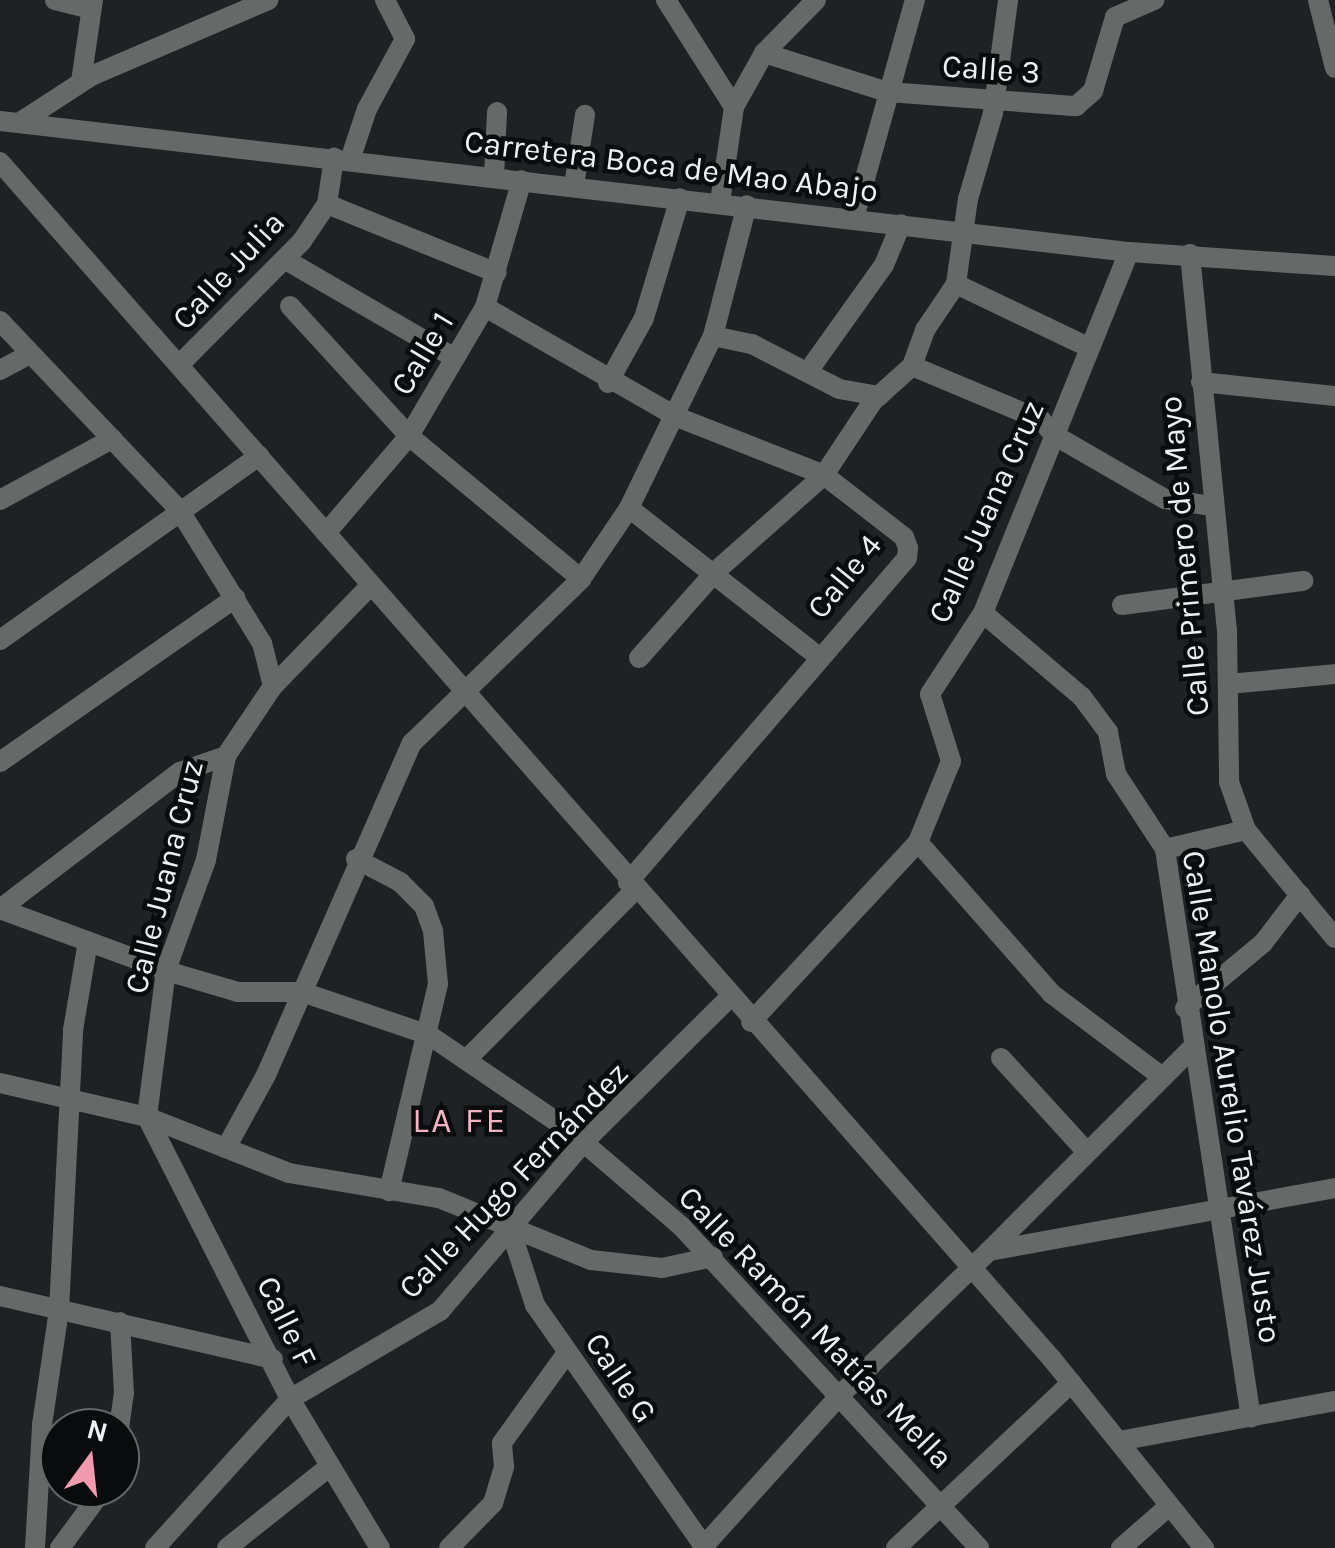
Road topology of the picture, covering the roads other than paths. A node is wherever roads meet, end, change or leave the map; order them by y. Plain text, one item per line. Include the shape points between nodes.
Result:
1 (55, 0) edge
2 (384, 0) edge
3 (666, 0) edge
4 (816, 0) edge
5 (915, 0) edge
6 (1008, 0) edge
7 (1154, 0) edge
8 (1318, 0) edge
9 (252, 3) edge
10 (92, 4) edge
11 (764, 53) junction
12 (1335, 68) edge
13 (80, 82) junction
14 (888, 92) junction
15 (991, 100) junction
16 (734, 107) junction
17 (497, 112) dead end
18 (584, 115) dead end
19 (9, 122) edge
20 (342, 159) junction
21 (0, 162) edge
22 (494, 176) junction
23 (522, 180) junction
24 (574, 186) junction
25 (680, 198) junction
26 (720, 202) junction
27 (326, 204) junction
28 (747, 206) junction
29 (854, 218) junction
30 (901, 224) junction
31 (962, 234) junction
32 (1129, 252) junction
33 (1190, 254) junction
34 (286, 260) junction
35 (1335, 266) edge
36 (497, 273) junction
37 (956, 284) junction
38 (290, 306) dead end
39 (486, 308) junction
40 (0, 321) edge
41 (714, 336) junction
42 (1090, 348) junction
43 (30, 354) junction
44 (455, 358) junction
45 (180, 364) junction
46 (912, 366) junction
47 (0, 370) edge
48 (809, 370) junction
49 (1201, 382) junction
50 (608, 383) junction
51 (879, 396) junction
52 (1335, 396) edge
53 (677, 417) junction
54 (409, 436) junction
55 (1054, 436) junction
56 (112, 439) junction
57 (259, 456) junction
58 (824, 475) junction
59 (0, 500) edge
60 (1212, 506) junction
61 (629, 508) junction
62 (180, 511) junction
63 (326, 533) junction
64 (716, 571) junction
65 (580, 579) junction
66 (1303, 581) dead end
67 (371, 585) junction
68 (1221, 594) junction
69 (235, 598) junction
70 (1122, 605) dead end
71 (983, 612) junction
72 (0, 640) edge
73 (818, 656) junction
74 (639, 658) dead end
75 (1335, 674) edge
76 (1228, 684) junction
77 (273, 686) junction
78 (464, 692) junction
79 (226, 756) junction
80 (0, 762) edge
81 (1246, 830) junction
82 (918, 842) junction
83 (1165, 849) junction
84 (356, 860) junction
85 (632, 886) junction
86 (1300, 895) junction
87 (0, 908) edge
88 (1335, 938) edge
89 (88, 940) junction
90 (166, 970) junction
91 (302, 992) junction
92 (729, 998) junction
93 (1185, 1008) junction
94 (751, 1022) junction
95 (429, 1036) junction
96 (1192, 1048) junction
97 (1000, 1058) dead end
98 (466, 1060) junction
99 (1162, 1077) junction
100 (0, 1083) edge
101 (74, 1100) junction
102 (148, 1117) junction
103 (584, 1142) junction
104 (226, 1148) junction
105 (1086, 1152) junction
106 (1335, 1188) edge
107 (389, 1191) junction
108 (1218, 1208) junction
109 (510, 1228) junction
110 (989, 1251) junction
111 (713, 1256) junction
112 (972, 1269) junction
113 (0, 1296) edge
114 (59, 1310) junction
115 (120, 1322) junction
116 (567, 1353) junction
117 (273, 1358) junction
118 (1072, 1383) junction
119 (842, 1394) junction
120 (290, 1399) junction
121 (1335, 1401) edge
122 (121, 1408) edge
123 (1251, 1418) junction
124 (1119, 1441) junction
125 (330, 1466) junction
126 (943, 1506) junction
127 (1168, 1507) junction
128 (89, 1508) edge
129 (704, 1547) edge
130 (36, 1548) edge
131 (60, 1548) edge
132 (154, 1548) edge
133 (227, 1548) edge
134 (380, 1548) edge
135 (449, 1548) edge
136 (896, 1548) edge
137 (980, 1548) edge
138 (1121, 1548) edge
139 (1204, 1548) edge

1 - 10 street
2 - 20 street, Calle Julia via 405,39
3 - 16 street
4 - 11 street
5 - 14 street
6 - 15 street
7 - 15 street, Calle 3 via 1115,17 1093,91 1076,106
8 - 12 street
9 - 13 street
10 - 13 street
11 - 14 street, Calle 3
11 - 16 street
13 - 19 street
14 - 15 street, Calle 3
14 - 29 street
15 - 31 street
16 - 26 street
17 - 22 street
18 - 24 street
19 - 20 street, Carretera Boca de Mao Abajo
20 - 22 street, Carretera Boca de Mao Abajo
20 - 27 street, Calle Julia
21 - 45 street
22 - 23 street, Carretera Boca de Mao Abajo
23 - 24 street, Carretera Boca de Mao Abajo
23 - 36 street, Calle 1
24 - 25 street, Carretera Boca de Mao Abajo
25 - 26 street, Carretera Boca de Mao Abajo
25 - 50 street via 644,318
26 - 28 street, Carretera Boca de Mao Abajo
27 - 34 street, Calle Julia
27 - 36 street
28 - 29 street, Carretera Boca de Mao Abajo
28 - 41 street
29 - 30 street, Carretera Boca de Mao Abajo
30 - 31 street, Carretera Boca de Mao Abajo
30 - 48 street via 884,264
31 - 32 street, Carretera Boca de Mao Abajo
31 - 37 street
32 - 33 street, Carretera Boca de Mao Abajo
32 - 42 street, Calle Juana Cruz
33 - 35 street, Carretera Boca de Mao Abajo
33 - 49 street, Calle Primero de Mayo
34 - 44 street
34 - 45 street, Calle Julia
36 - 39 street, Calle 1
37 - 42 street
37 - 46 street via 924,330
38 - 54 street
39 - 44 street, Calle 1
39 - 50 street, Calle 4
40 - 43 street
41 - 48 street
41 - 53 street
42 - 55 street, Calle Juana Cruz
43 - 47 street
43 - 56 street
44 - 54 street, Calle 1
45 - 57 street
46 - 51 street
46 - 55 street via 1041,420
48 - 51 street via 839,389
49 - 52 street
49 - 60 street, Calle Primero de Mayo
50 - 53 street, Calle 4
51 - 58 street
53 - 58 street, Calle 4
53 - 61 street
54 - 63 street, Calle 1
54 - 65 street
55 - 60 street via 1164,498
55 - 71 street, Calle Juana Cruz
56 - 59 street
56 - 62 street
57 - 62 street
57 - 63 street
58 - 64 street
58 - 73 street, Calle 4 via 904,536 908,548
60 - 68 street, Calle Primero de Mayo
61 - 64 street
61 - 65 street
62 - 69 street
62 - 72 street
63 - 67 street
64 - 73 street
64 - 74 street
65 - 78 street
66 - 68 street
67 - 77 street, Calle Juana Cruz
67 - 78 street
68 - 70 street
68 - 76 street, Calle Primero de Mayo
69 - 77 street via 262,643
69 - 80 street
71 - 82 street, Calle Juana Cruz via 930,694 950,761
71 - 83 street, Calle Manolo Aurelio Tavárez Justo via 1082,697 1108,732 1116,774
73 - 85 street, Calle 4
75 - 76 street
76 - 81 street, Calle Primero de Mayo via 1229,782
77 - 79 street, Calle Juana Cruz
78 - 84 street via 412,743
78 - 85 street
79 - 87 street via 180,772
79 - 90 street, Calle Juana Cruz via 206,860
81 - 83 street
81 - 86 street, Calle Primero de Mayo
82 - 94 street, Calle Juana Cruz
82 - 99 street via 1052,994
83 - 93 street, Calle Manolo Aurelio Tavárez Justo
84 - 91 street
84 - 95 street via 400,882 424,906 438,984
85 - 92 street
85 - 98 street, Calle 4
86 - 88 street, Calle Primero de Mayo
86 - 93 street via 1263,943
87 - 89 street, Calle Ramón Matías Mella
89 - 90 street, Calle Ramón Matías Mella
89 - 101 street via 73,1030
90 - 91 street, Calle Ramón Matías Mella via 238,992
90 - 102 street, Calle Juana Cruz
91 - 95 street, Calle Ramón Matías Mella
91 - 104 street
92 - 94 street
92 - 103 street, Calle Hugo Fernández
93 - 96 street, Calle Manolo Aurelio Tavárez Justo
94 - 112 street
95 - 98 street, Calle Ramón Matías Mella
95 - 107 street
96 - 99 street
96 - 108 street, Calle Manolo Aurelio Tavárez Justo
97 - 105 street
98 - 103 street, Calle Ramón Matías Mella
99 - 105 street
100 - 101 street
101 - 102 street
101 - 114 street
102 - 104 street
102 - 117 street, Calle F
103 - 109 street, Calle Hugo Fernández via 544,1197
103 - 111 street, Calle Ramón Matías Mella
104 - 107 street via 289,1173
105 - 110 street
106 - 108 street
107 - 109 street via 439,1198
108 - 110 street
108 - 123 street, Calle Manolo Aurelio Tavárez Justo
109 - 111 street via 591,1260 662,1268
109 - 116 street, Calle G via 534,1305
109 - 120 street, Calle Hugo Fernández via 440,1311
110 - 112 street
111 - 119 street, Calle Ramón Matías Mella
112 - 118 street
112 - 119 street
113 - 114 street
114 - 115 street
114 - 130 street via 42,1425
115 - 117 street
115 - 122 street
116 - 129 street, Calle G
116 - 135 street via 502,1443 504,1467 494,1503
117 - 120 street, Calle F
118 - 124 street
118 - 126 street
119 - 126 street, Calle Ramón Matías Mella
119 - 129 street
120 - 125 street, Calle F
120 - 132 street, Calle Hugo Fernández
121 - 123 street
123 - 124 street
124 - 127 street
125 - 133 street
125 - 134 street, Calle F
126 - 136 street
126 - 137 street, Calle Ramón Matías Mella
127 - 138 street
127 - 139 street
128 - 131 street

